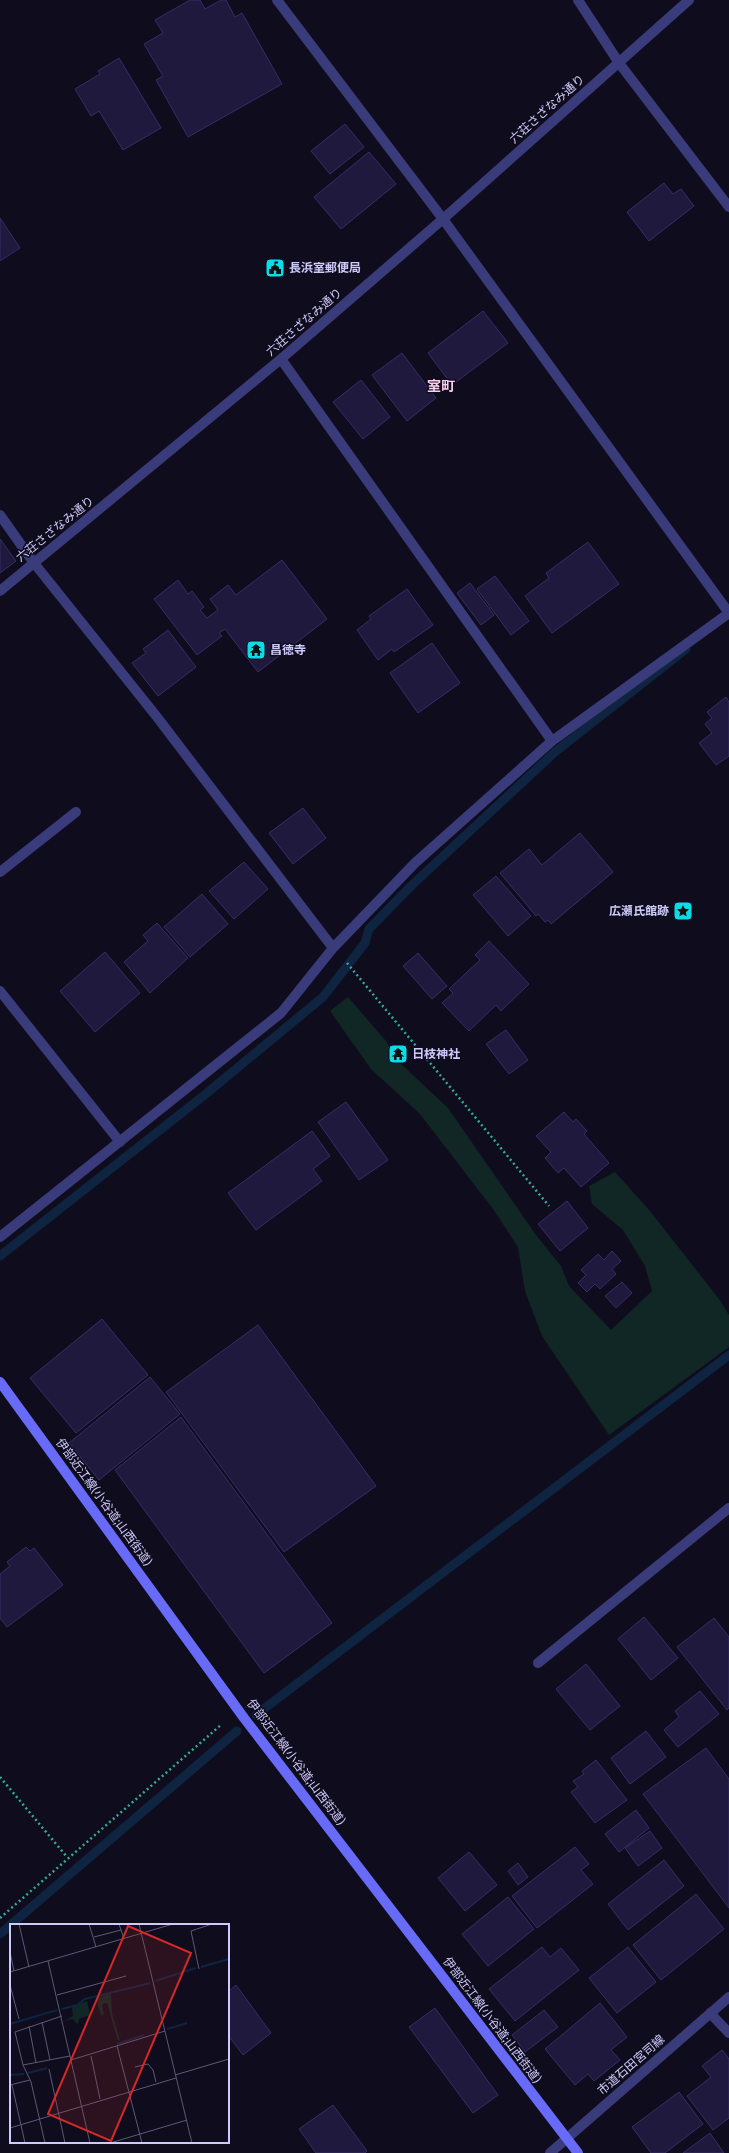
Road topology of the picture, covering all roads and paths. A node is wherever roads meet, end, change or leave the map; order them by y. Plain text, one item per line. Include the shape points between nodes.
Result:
1 (277, 0) edge
2 (578, 0) edge
3 (689, 0) edge
4 (619, 63) junction
5 (729, 207) edge
6 (443, 219) junction
7 (281, 359) junction
8 (0, 515) edge
9 (34, 563) junction
10 (0, 591) edge
11 (729, 613) edge
12 (552, 741) junction
13 (76, 812) dead end
14 (0, 872) edge
15 (333, 948) junction
16 (351, 968) dead end
17 (0, 991) edge
18 (120, 1142) junction
19 (549, 1206) dead end
20 (0, 1237) edge
21 (0, 1382) edge
22 (729, 1508) edge
23 (538, 1663) dead end
24 (239, 1709) junction
25 (0, 1777) edge
26 (68, 1857) junction
27 (0, 1918) edge
28 (729, 1997) edge
29 (710, 2013) junction
30 (729, 2033) edge
31 (567, 2139) junction
32 (550, 2153) edge
33 (578, 2153) edge

1 - 6 street
2 - 4 street
3 - 4 street, 六荘さざなみ通り
4 - 5 street
4 - 6 street, 六荘さざなみ通り
6 - 7 street, 六荘さざなみ通り
6 - 11 street
7 - 9 street, 六荘さざなみ通り
7 - 12 street
8 - 9 street
9 - 10 street, 六荘さざなみ通り
9 - 15 street via 157,718
11 - 12 street
12 - 15 street via 415,864
13 - 14 street
15 - 18 street via 281,1013
16 - 19 path
17 - 18 street
18 - 20 street
21 - 24 main road, 伊部近江線(小谷道;山西街道)
22 - 23 street
24 - 26 path
24 - 31 main road, 伊部近江線(小谷道;山西街道)
25 - 26 path
26 - 27 path
28 - 29 street, 市道石田宮司線
29 - 30 street
29 - 31 street, 市道石田宮司線
31 - 32 street, 市道石田宮司線
31 - 33 main road, 伊部近江線(小谷道;山西街道)

